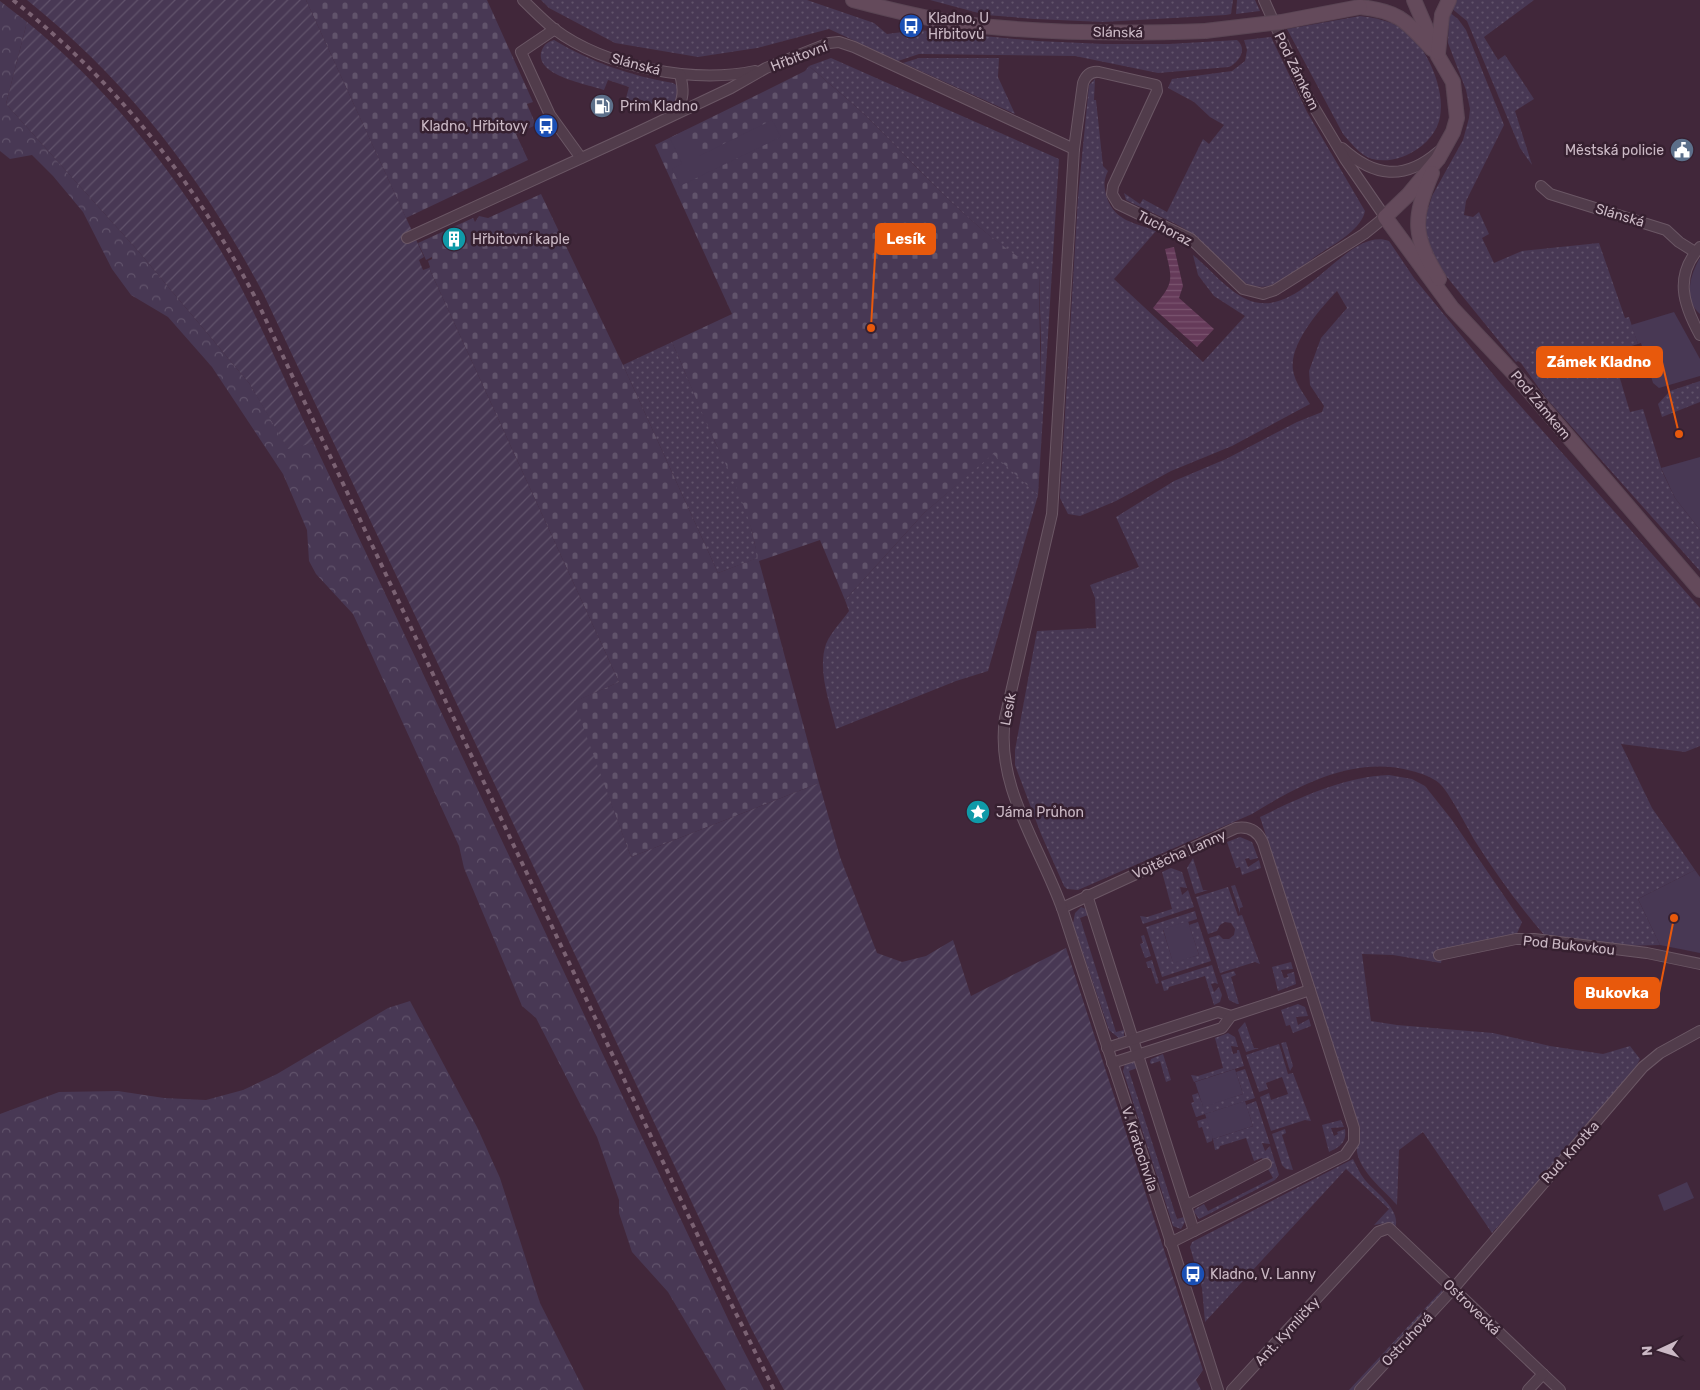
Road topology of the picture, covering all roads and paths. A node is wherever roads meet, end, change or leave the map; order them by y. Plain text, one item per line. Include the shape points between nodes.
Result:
1 (523, 0) edge
2 (853, 0) edge
3 (1264, 0) edge
4 (1382, 0) edge
5 (1414, 0) edge
6 (1449, 0) edge
7 (1360, 7) junction
8 (555, 29) junction
9 (1438, 56) junction
10 (766, 68) junction
11 (1106, 73) joint
12 (680, 74) junction
13 (676, 113) junction
14 (1333, 140) junction
15 (1448, 143) junction
16 (1074, 149) junction
17 (581, 158) junction
18 (1438, 159) junction
19 (1541, 186) dead end
20 (1385, 217) junction
21 (407, 238) dead end
22 (1698, 249) edge
23 (1475, 329) junction
24 (1699, 329) edge
25 (1700, 590) edge
26 (1087, 896) junction
27 (1062, 908) junction
28 (1439, 955) dead end
29 (1700, 964) edge
30 (1310, 990) junction
31 (1231, 1016) junction
32 (1700, 1031) edge
33 (1133, 1039) junction
34 (1107, 1048) junction
35 (1138, 1054) junction
36 (1112, 1063) junction
37 (1266, 1164) dead end
38 (1187, 1206) junction
39 (1383, 1229) joint
40 (1194, 1231) junction
41 (1170, 1243) junction
42 (1453, 1289) junction
43 (1543, 1374) junction
44 (1218, 1390) edge
45 (1232, 1390) edge
46 (1360, 1390) edge
47 (1528, 1390) edge
48 (1560, 1390) edge

1 - 8 street, Slánská
2 - 7 main road, Slánská, bridge via 956,23 1139,33 1205,31 1281,22
3 - 14 street, Pod Zámkem via 1306,94
4 - 7 main road, Slánská
5 - 9 main road
6 - 9 main road via 1442,15
7 - 9 main road via 1386,10 1412,27
8 - 12 street, Slánská via 616,60
8 - 17 street via 520,52 550,114
9 - 15 main road via 1452,82 1456,100 1457,118
10 - 12 street, Slánská via 728,75
10 - 13 street, Hřbitovní
10 - 16 street, Hřbitovní via 825,43 844,44
11 - 16 street, Lesík via 1092,72 1084,79
11 - 20 street, Tuchoraz via 1157,87 1113,186 1115,201 1191,239 1243,290 1263,294 1276,290
12 - 13 street via 683,100
13 - 17 street, Hřbitovní
14 - 15 street, Pod Zámkem via 1363,165 1393,173 1421,164
14 - 20 street, Pod Zámkem
15 - 18 main road
16 - 27 street, Lesík via 1052,514 1007,708 1003,739 1007,778
17 - 21 street, Hřbitovní
18 - 20 main road
18 - 23 main road via 1420,206 1418,231 1430,264
19 - 22 street, Slánská via 1550,194 1666,230 1679,242
20 - 23 main road, Pod Zámkem via 1452,308
22 - 24 street via 1685,275 1683,292 1686,309
23 - 25 main road, Pod Zámkem
26 - 27 street, Vojtěcha Lanny
26 - 30 street, Vojtěcha Lanny via 1236,828 1248,828 1263,843
26 - 33 street
27 - 34 street, V. Kratochvíla
28 - 29 street, Pod Bukovkou via 1516,939 1534,939 1647,953
30 - 31 street
30 - 40 street, Vojtěcha Lanny via 1354,1128 1352,1147 1345,1155
31 - 33 street via 1218,1012
31 - 35 street via 1222,1028
32 - 42 street, Rud. Knotka via 1660,1053 1643,1067
33 - 34 street
33 - 35 street
34 - 36 street, V. Kratochvíla
35 - 36 street
35 - 38 street
36 - 41 street, V. Kratochvíla
37 - 38 street
38 - 40 street
39 - 42 street, Ostrovecká via 1389,1228
39 - 45 street, Ant. Kymličky
40 - 41 street, Vojtěcha Lanny
41 - 44 street, V. Kratochvíla
42 - 43 street, Ostrovecká
42 - 46 street, Ostruhová
43 - 47 street
43 - 48 street, Ostrovecká

